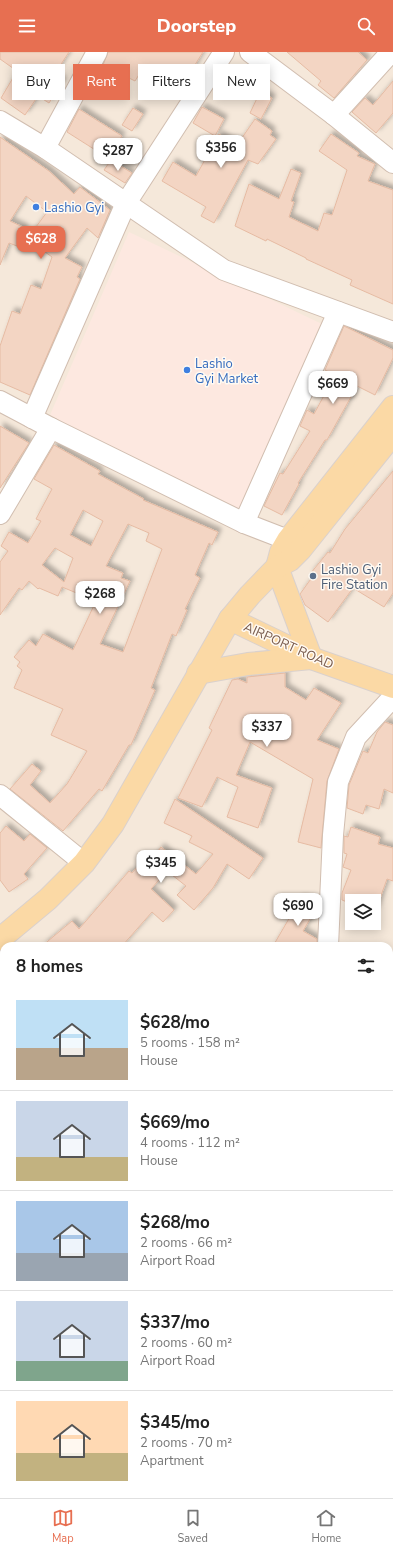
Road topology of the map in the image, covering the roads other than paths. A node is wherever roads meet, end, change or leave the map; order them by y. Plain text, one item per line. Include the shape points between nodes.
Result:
1 (97, 52) edge
2 (224, 52) edge
3 (250, 52) edge
4 (391, 52) edge
5 (334, 115) junction
6 (0, 121) edge
7 (45, 148) junction
8 (393, 163) edge
9 (126, 203) junction
10 (338, 312) junction
11 (393, 332) edge
12 (0, 401) edge
13 (393, 407) edge
14 (32, 418) junction
15 (51, 428) junction
16 (393, 434) edge
17 (0, 514) edge
18 (244, 523) junction
19 (288, 540) junction
20 (277, 567) junction
21 (230, 619) junction
22 (311, 658) junction
23 (198, 673) junction
24 (393, 687) edge
25 (393, 697) edge
26 (0, 794) edge
27 (84, 863) junction
28 (0, 939) edge
29 (328, 942) edge

1 - 7 street
2 - 9 street
3 - 5 street
4 - 5 street
5 - 8 street
6 - 7 street
7 - 9 street
9 - 10 street via 224,270
9 - 14 street
10 - 11 street
10 - 18 street
12 - 14 street
13 - 19 main road
14 - 15 street
15 - 17 street
15 - 18 street
16 - 20 main road via 300,550 290,560
18 - 19 street
19 - 20 main road
20 - 21 main road
20 - 22 main road
21 - 22 main road, AIRPORT ROAD
21 - 23 main road
22 - 23 main road via 248,664
22 - 24 main road, AIRPORT ROAD
23 - 27 main road via 113,824
25 - 29 street via 356,737 338,782
26 - 27 street
27 - 28 main road via 48,899

